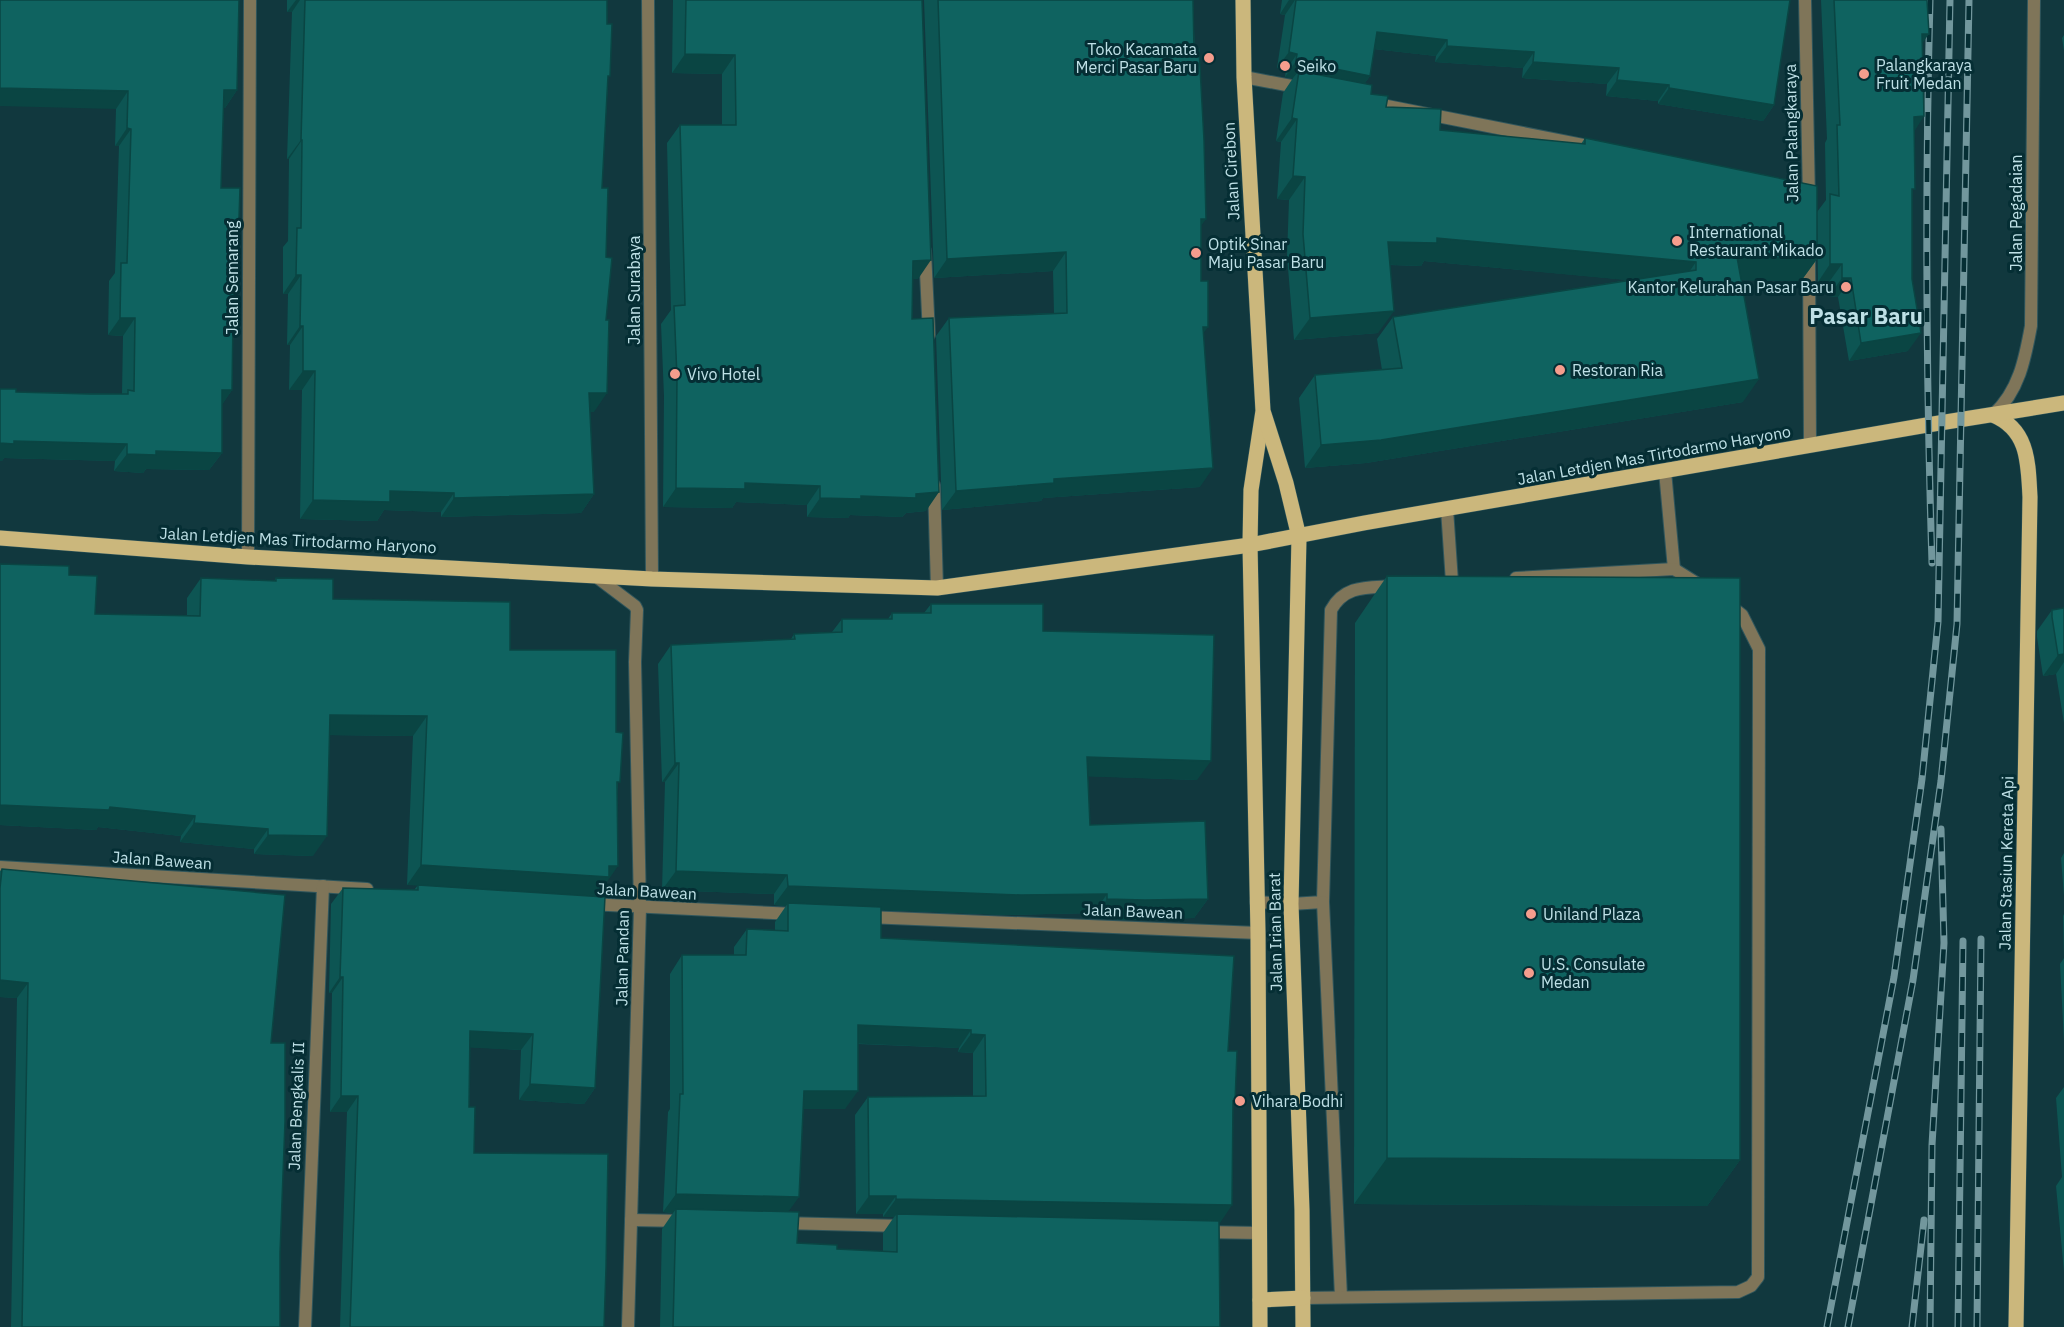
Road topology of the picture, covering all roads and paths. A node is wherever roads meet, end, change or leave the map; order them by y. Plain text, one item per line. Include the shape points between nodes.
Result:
1 (250, 0) edge
2 (648, 0) edge
3 (1243, 0) edge
4 (1805, 0) edge
5 (2034, 0) edge
6 (1244, 77) junction
7 (1313, 91) edge
8 (1359, 100) edge
9 (1602, 149) edge
10 (1809, 214) edge
11 (925, 234) edge
12 (1809, 237) edge
13 (929, 351) edge
14 (2064, 403) edge
15 (1263, 411) junction
16 (1993, 415) junction
17 (1810, 446) junction
18 (933, 469) edge
19 (1665, 471) junction
20 (1447, 509) junction
21 (1299, 537) junction
22 (0, 538) edge
23 (1250, 545) junction
24 (248, 557) junction
25 (1674, 569) junction
26 (594, 575) junction
27 (652, 579) junction
28 (1499, 579) edge
29 (1452, 582) edge
30 (1404, 585) edge
31 (937, 588) junction
32 (0, 867) edge
33 (322, 886) junction
34 (381, 890) edge
35 (1256, 902) junction
36 (1323, 902) junction
37 (581, 904) edge
38 (1291, 904) junction
39 (640, 908) junction
40 (806, 914) edge
41 (854, 916) edge
42 (1258, 933) junction
43 (631, 1220) junction
44 (699, 1221) edge
45 (770, 1223) edge
46 (913, 1226) edge
47 (1187, 1232) edge
48 (1260, 1233) junction
49 (1302, 1298) junction
50 (1341, 1298) junction
51 (1260, 1300) junction
52 (305, 1327) edge
53 (628, 1327) edge
54 (1260, 1327) edge
55 (1303, 1327) edge
56 (2016, 1327) edge

1 - 24 street, Jalan Semarang
2 - 27 street, Jalan Surabaya
3 - 6 main road, Jalan Cirebon
4 - 10 street, Jalan Palangkaraya via 1804,189
5 - 16 street, Jalan Pegadaian via 2031,326 2025,361 2014,389
6 - 7 street
6 - 15 main road, Jalan Cirebon
8 - 9 street
11 - 13 street
12 - 17 street
14 - 16 main road, Jalan Letdjen Mas Tirtodarmo Haryono
15 - 21 main road, Jalan Cirebon
15 - 23 main road, Jalan Cirebon via 1251,490
16 - 17 main road, Jalan Letdjen Mas Tirtodarmo Haryono
16 - 56 main road, Jalan Stasiun Kereta Api via 2012,426 2020,438 2028,467 2030,497
17 - 19 main road, Jalan Letdjen Mas Tirtodarmo Haryono
18 - 31 street
19 - 20 main road, Jalan Letdjen Mas Tirtodarmo Haryono
19 - 25 street
20 - 21 main road, Jalan Letdjen Mas Tirtodarmo Haryono
20 - 29 street
21 - 23 main road, Jalan Letdjen Mas Tirtodarmo Haryono
21 - 38 main road, Jalan Irian Barat
22 - 24 main road, Jalan Letdjen Mas Tirtodarmo Haryono
23 - 31 main road, Jalan Letdjen Mas Tirtodarmo Haryono
23 - 35 main road, Jalan Irian Barat
24 - 26 main road, Jalan Letdjen Mas Tirtodarmo Haryono
25 - 28 street
25 - 50 street via 1742,615 1759,649 1758,1277 1738,1292
26 - 27 main road, Jalan Letdjen Mas Tirtodarmo Haryono
26 - 39 street, Jalan Pandan via 637,610
27 - 31 main road, Jalan Letdjen Mas Tirtodarmo Haryono
30 - 36 street via 1357,589 1343,594 1331,610
32 - 33 street, Jalan Bawean
33 - 34 street, Jalan Bawean
33 - 52 street, Jalan Bengkalis II
35 - 38 street
35 - 42 main road, Jalan Irian Barat
36 - 38 street
36 - 50 street
37 - 39 street, Jalan Bawean
38 - 49 main road, Jalan Irian Barat
39 - 40 street, Jalan Bawean
39 - 43 street, Jalan Pandan
41 - 42 street, Jalan Bawean
42 - 48 main road, Jalan Irian Barat
43 - 44 street
43 - 53 street, Jalan Pandan
45 - 46 street
47 - 48 street
48 - 51 main road, Jalan Irian Barat
49 - 50 street
49 - 51 main road
49 - 55 main road, Jalan Irian Barat
51 - 54 main road, Jalan Irian Barat

